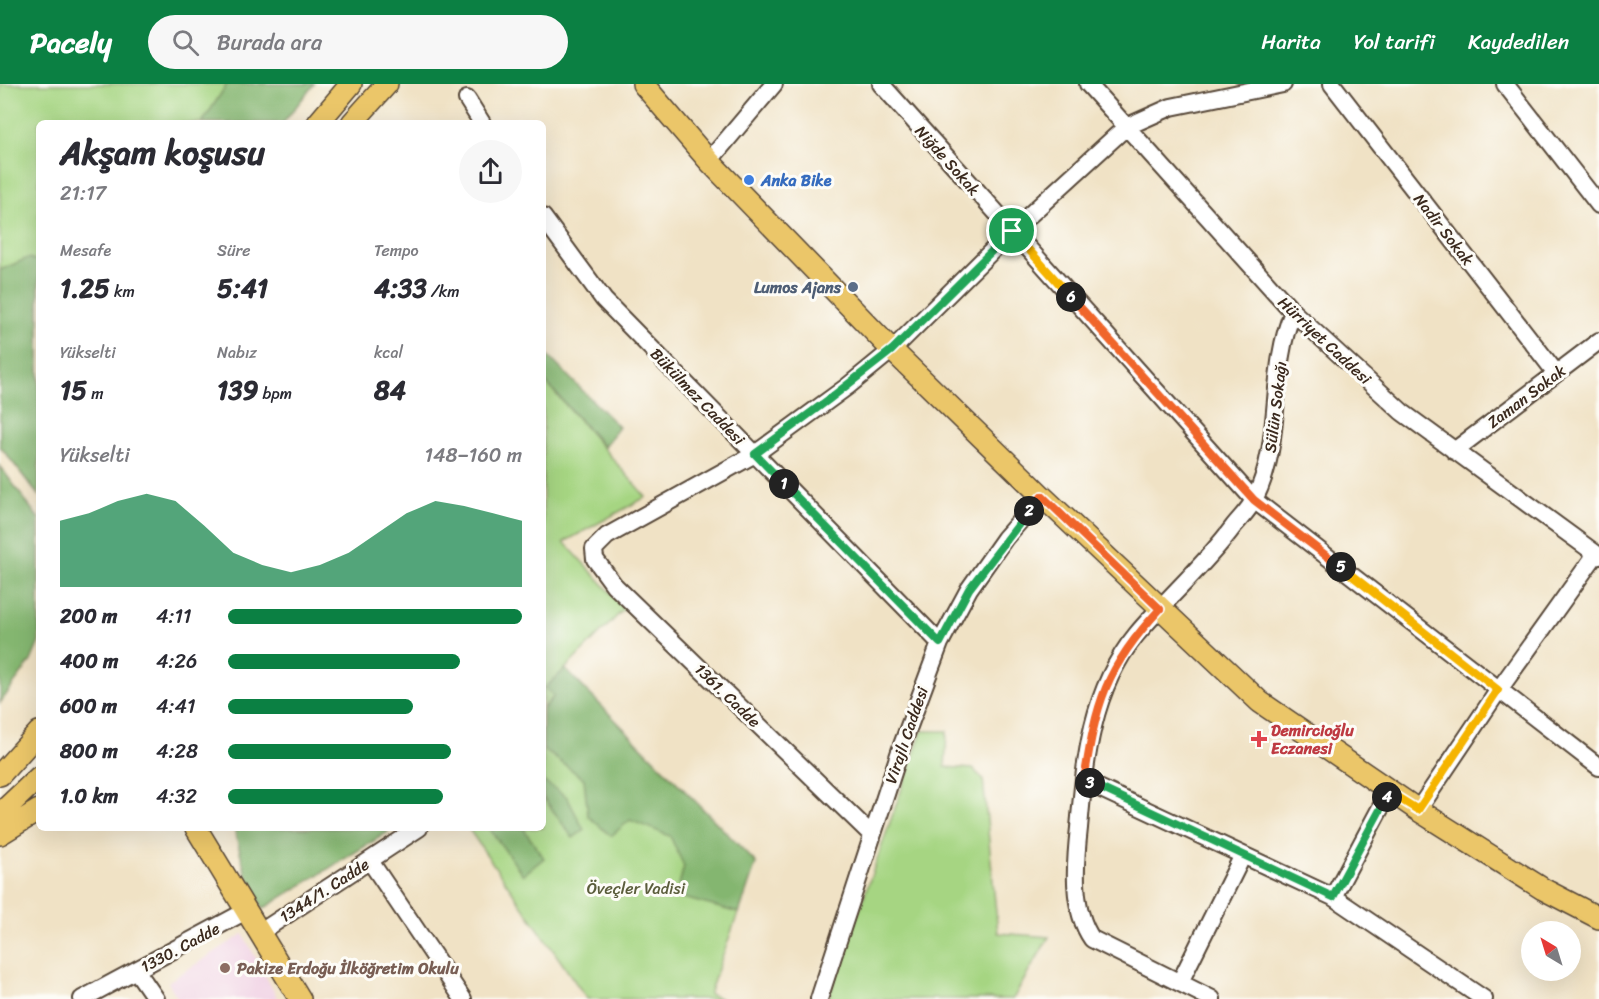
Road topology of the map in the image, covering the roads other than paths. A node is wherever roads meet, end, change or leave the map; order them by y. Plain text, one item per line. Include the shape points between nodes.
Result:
1 (351, 84) edge
2 (387, 84) edge
3 (643, 84) edge
4 (774, 84) edge
5 (880, 84) edge
6 (1088, 84) edge
7 (1283, 84) edge
8 (1332, 84) edge
9 (1505, 84) edge
10 (466, 99) dead end
11 (321, 120) edge
12 (354, 120) edge
13 (480, 120) edge
14 (1126, 127) junction
15 (709, 161) junction
16 (1599, 205) edge
17 (546, 221) edge
18 (1012, 231) junction
19 (1293, 312) junction
20 (1599, 341) edge
21 (892, 350) junction
22 (1556, 373) junction
23 (1454, 451) junction
24 (755, 454) junction
25 (1042, 496) junction
26 (1254, 500) junction
27 (1598, 555) edge
28 (1160, 609) junction
29 (940, 643) junction
30 (1498, 690) junction
31 (36, 735) edge
32 (1599, 767) edge
33 (0, 774) edge
34 (36, 780) edge
35 (1084, 781) junction
36 (1389, 792) junction
37 (1418, 810) junction
38 (36, 812) edge
39 (0, 814) edge
40 (198, 831) edge
41 (209, 831) edge
42 (415, 831) edge
43 (0, 834) edge
44 (873, 835) junction
45 (1243, 855) junction
46 (370, 861) junction
47 (1333, 897) junction
48 (246, 911) junction
49 (1599, 918) edge
50 (259, 933) junction
51 (136, 970) junction
52 (1180, 982) junction
53 (82, 999) edge
54 (156, 999) edge
55 (300, 999) edge
56 (463, 999) edge
57 (819, 999) edge
58 (1212, 999) edge
59 (1484, 999) edge

1 - 11 main road
2 - 12 main road
3 - 15 main road
4 - 15 street
5 - 18 street, Niğde Sokak
6 - 14 street, Hürriyet Caddesi
7 - 14 street via 1171,107
8 - 22 street, Nadir Sokak
9 - 16 street
10 - 13 street
14 - 18 street
14 - 19 street, Hürriyet Caddesi
15 - 21 main road
17 - 24 street, Bükülmez Caddesi via 604,300
18 - 21 street
18 - 26 street, Niğde Sokak
19 - 23 street, Hürriyet Caddesi via 1402,412
19 - 26 street, Sülün Sokağı via 1284,333 1270,458
20 - 22 street, Zaman Sokak
21 - 24 street
21 - 25 main road
22 - 23 street, Zaman Sokak
23 - 27 street, Hürriyet Caddesi
24 - 29 street, Bükülmez Caddesi
24 - 44 street, 1361. Cadde via 607,536 594,549 595,559 614,585
25 - 28 main road
25 - 29 street, Virajlı Caddesi via 1005,538 969,589
26 - 28 street, Sülün Sokağı via 1212,555
26 - 30 street, Niğde Sokak
27 - 30 street
28 - 35 street, Sülün Sokağı via 1119,659 1100,698
28 - 36 main road via 1260,702
29 - 44 street, Virajlı Caddesi
30 - 32 street, Niğde Sokak
30 - 37 street
31 - 33 main road
34 - 39 main road
35 - 45 street
35 - 52 street, Sülün Sokağı via 1076,852 1078,899 1086,929 1092,939
36 - 37 main road
36 - 47 street
37 - 49 main road via 1543,889
38 - 43 main road
40 - 48 main road
41 - 48 main road
42 - 46 street, 1344/1. Cadde
44 - 57 street, Virajlı Caddesi
45 - 47 street
45 - 52 street
46 - 50 street, 1344/1. Cadde
46 - 56 street
47 - 59 street
48 - 50 main road
48 - 51 street, 1330. Cadde
50 - 55 main road
51 - 53 street, 1330. Cadde
51 - 54 street
52 - 58 street, Sülün Sokağı

